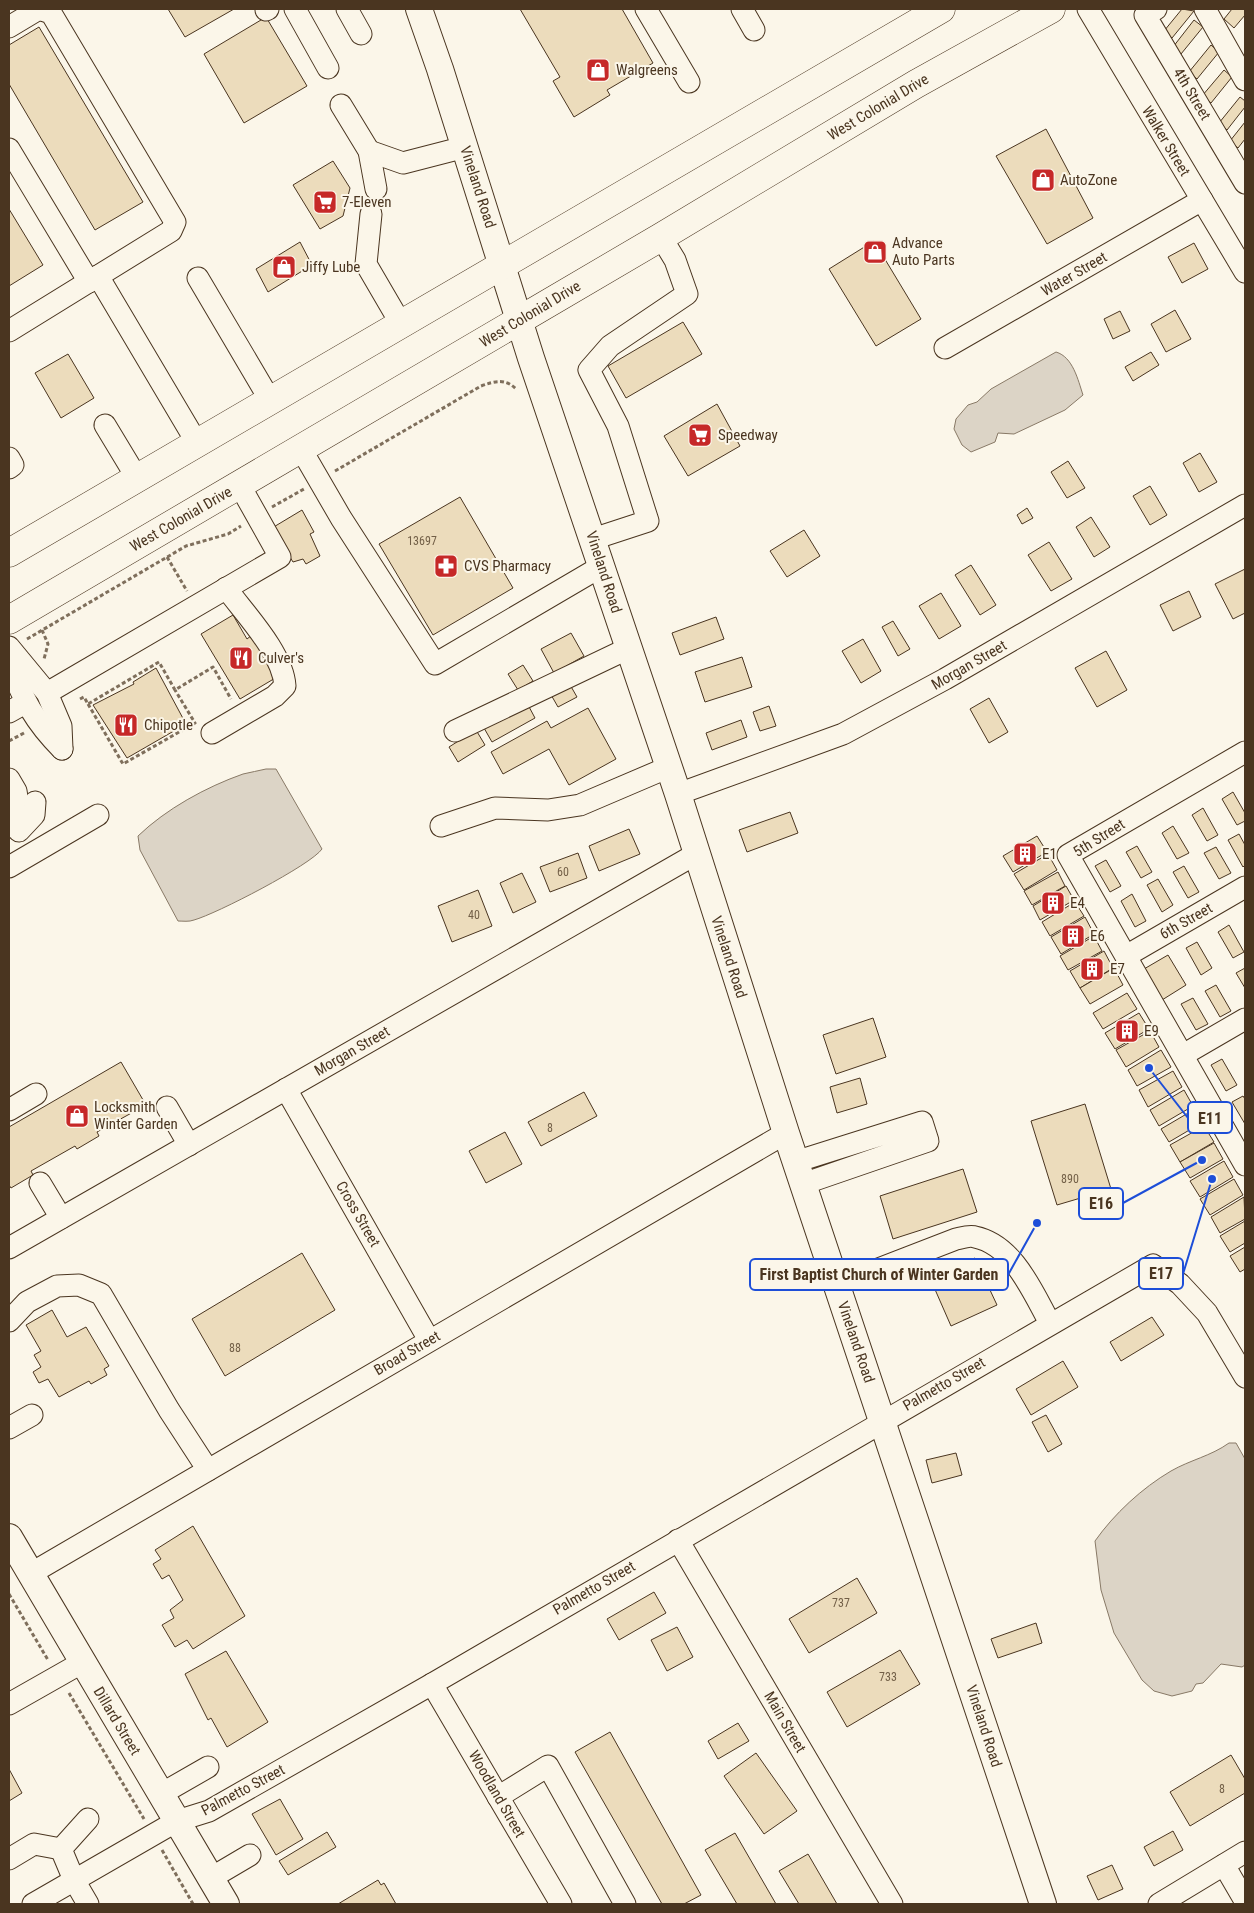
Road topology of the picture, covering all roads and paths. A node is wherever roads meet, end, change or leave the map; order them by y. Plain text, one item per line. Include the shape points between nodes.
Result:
1 (295, 9) edge
2 (347, 9) edge
3 (419, 9) edge
4 (646, 9) edge
5 (742, 9) edge
6 (941, 9) edge
7 (1018, 9) edge
8 (1051, 9) edge
9 (1088, 9) edge
10 (1156, 9) edge
11 (1205, 9) edge
12 (9, 27) edge
13 (754, 30) dead end
14 (361, 34) dead end
15 (328, 68) dead end
16 (1245, 80) edge
17 (689, 82) dead end
18 (916, 84) junction
19 (341, 105) dead end
20 (465, 147) junction
21 (9, 149) edge
22 (369, 151) junction
23 (1245, 183) edge
24 (376, 189) dead end
25 (1202, 200) junction
26 (371, 214) dead end
27 (661, 237) junction
28 (502, 265) junction
29 (1245, 272) edge
30 (198, 278) dead end
31 (93, 279) junction
32 (519, 321) junction
33 (401, 324) junction
34 (9, 331) edge
35 (945, 348) dead end
36 (270, 400) junction
37 (105, 425) dead end
38 (197, 443) junction
39 (301, 449) junction
40 (9, 458) edge
41 (9, 468) edge
42 (137, 478) junction
43 (239, 484) junction
44 (1245, 504) edge
45 (593, 539) junction
46 (9, 553) edge
47 (602, 566) junction
48 (226, 588) junction
49 (9, 620) edge
50 (9, 647) edge
51 (629, 648) junction
52 (9, 664) edge
53 (175, 690) junction
54 (47, 693) junction
55 (88, 704) junction
56 (17, 707) edge
57 (240, 717) junction
58 (47, 719) junction
59 (455, 730) dead end
60 (212, 733) dead end
61 (9, 741) edge
62 (1245, 752) edge
63 (668, 767) junction
64 (9, 779) edge
65 (678, 794) junction
66 (36, 802) dead end
67 (98, 815) dead end
68 (441, 826) dead end
69 (9, 827) edge
70 (9, 838) edge
71 (696, 854) junction
72 (9, 867) edge
73 (1245, 887) edge
74 (1126, 956) junction
75 (1245, 1019) edge
76 (1183, 1055) junction
77 (286, 1089) junction
78 (36, 1094) dead end
79 (167, 1107) dead end
80 (9, 1110) edge
81 (786, 1133) junction
82 (190, 1145) junction
83 (1244, 1158) edge
84 (799, 1173) junction
85 (40, 1184) dead end
86 (61, 1218) junction
87 (9, 1248) edge
88 (837, 1284) junction
89 (9, 1321) edge
90 (1050, 1324) junction
91 (429, 1340) junction
92 (1245, 1377) edge
93 (32, 1416) dead end
94 (883, 1420) junction
95 (9, 1428) edge
96 (208, 1470) junction
97 (9, 1537) edge
98 (678, 1540) junction
99 (30, 1574) junction
100 (9, 1594) edge
101 (83, 1662) junction
102 (58, 1676) junction
103 (432, 1684) junction
104 (9, 1704) edge
105 (208, 1767) dead end
106 (161, 1794) junction
107 (498, 1797) junction
108 (88, 1819) dead end
109 (177, 1821) junction
110 (153, 1835) junction
111 (62, 1849) junction
112 (1245, 1852) edge
113 (250, 1855) dead end
114 (9, 1859) edge
115 (1224, 1864) junction
116 (211, 1878) junction
117 (74, 1880) junction
118 (1245, 1901) edge
119 (33, 1904) edge
120 (88, 1904) edge
121 (193, 1904) edge
122 (226, 1904) edge
123 (561, 1904) edge
124 (625, 1904) edge
125 (892, 1904) edge
126 (1043, 1904) edge
127 (1159, 1904) edge

1 - 15 street
2 - 14 street
3 - 20 main road, Vineland Road
4 - 17 street
5 - 13 street
6 - 28 highway
7 - 18 highway
8 - 18 highway, West Colonial Drive
9 - 25 street, Walker Street
10 - 23 street, 4th Street via 1145,15
11 - 16 street
12 - 31 street via 39,9 51,13 175,222 171,231
18 - 27 highway, West Colonial Drive
19 - 22 street
20 - 22 street via 403,163
20 - 28 main road, Vineland Road
21 - 31 street
22 - 24 street
25 - 29 street, Walker Street
25 - 35 street, Water Street
26 - 33 street via 366,264
27 - 32 highway, West Colonial Drive
27 - 45 street via 675,260 687,294 610,346 589,370 618,426 648,521
28 - 32 main road, Vineland Road
28 - 33 highway
30 - 36 street
31 - 34 street
31 - 38 street
32 - 39 highway, West Colonial Drive
32 - 45 main road, Vineland Road
33 - 36 highway
36 - 38 highway
37 - 42 street
38 - 42 highway
39 - 43 highway, West Colonial Drive
39 - 47 street via 435,664
40 - 41 street via 13,465
42 - 46 highway
43 - 48 street via 280,557
43 - 49 highway, West Colonial Drive
44 - 65 street, Morgan Street via 945,679 843,734
45 - 47 main road, Vineland Road
47 - 51 main road, Vineland Road
48 - 54 street
48 - 57 street via 260,631 285,674 285,686 275,696
50 - 54 street
51 - 59 street
51 - 63 main road, Vineland Road
52 - 56 street
53 - 55 path via 158,662
53 - 55 path via 194,723 123,764
53 - 57 path via 213,667
54 - 58 street
55 - 58 path via 84,697
56 - 58 street
57 - 60 street
58 - 61 path
62 - 74 street, 5th Street via 1068,855
63 - 65 main road, Vineland Road
63 - 68 street via 580,805 548,810 494,808
64 - 69 street via 16,791 20,816
65 - 71 main road, Vineland Road
66 - 70 street via 34,815 28,824
67 - 72 street
71 - 77 street, Morgan Street
71 - 81 main road, Vineland Road
73 - 74 street, 6th Street
74 - 76 street, 5th Street
75 - 76 street
76 - 83 street, 5th Street
77 - 82 street, Morgan Street
77 - 91 street, Cross Street
78 - 80 street
79 - 82 street
81 - 84 main road, Vineland Road
81 - 91 street, Broad Street
82 - 86 street, Morgan Street
84 - 84 street via 928,1142 922,1122
84 - 88 main road, Vineland Road
85 - 86 street
86 - 87 street, Morgan Street
88 - 90 street via 956,1239 974,1236 996,1246 1017,1266
88 - 94 main road, Vineland Road
89 - 96 street via 27,1302 57,1286 79,1285 101,1294
90 - 92 street, Palmetto Street via 1153,1265 1180,1284 1207,1313
90 - 94 street, Palmetto Street
91 - 96 street, Broad Street
93 - 95 street
94 - 98 street, Palmetto Street
94 - 126 main road, Vineland Road
96 - 99 street, Broad Street
97 - 99 main road, Dillard Street
98 - 103 street, Palmetto Street
98 - 125 street, Main Street
99 - 101 main road, Dillard Street
100 - 102 path
101 - 102 street
101 - 106 main road, Dillard Street
102 - 104 street
102 - 110 path
103 - 107 street, Woodland Street
103 - 109 street, Palmetto Street via 209,1811
105 - 106 street
106 - 109 main road, Dillard Street
107 - 123 street, Woodland Street
107 - 124 street via 548,1766
108 - 111 street
109 - 110 street, Palmetto Street
109 - 116 main road, Dillard Street
110 - 117 street, Palmetto Street
110 - 121 path
111 - 114 street via 34,1844
111 - 117 street
112 - 115 street
113 - 116 street
115 - 118 street
115 - 127 street
116 - 122 main road, Dillard Street
117 - 119 street, Palmetto Street
117 - 120 street

